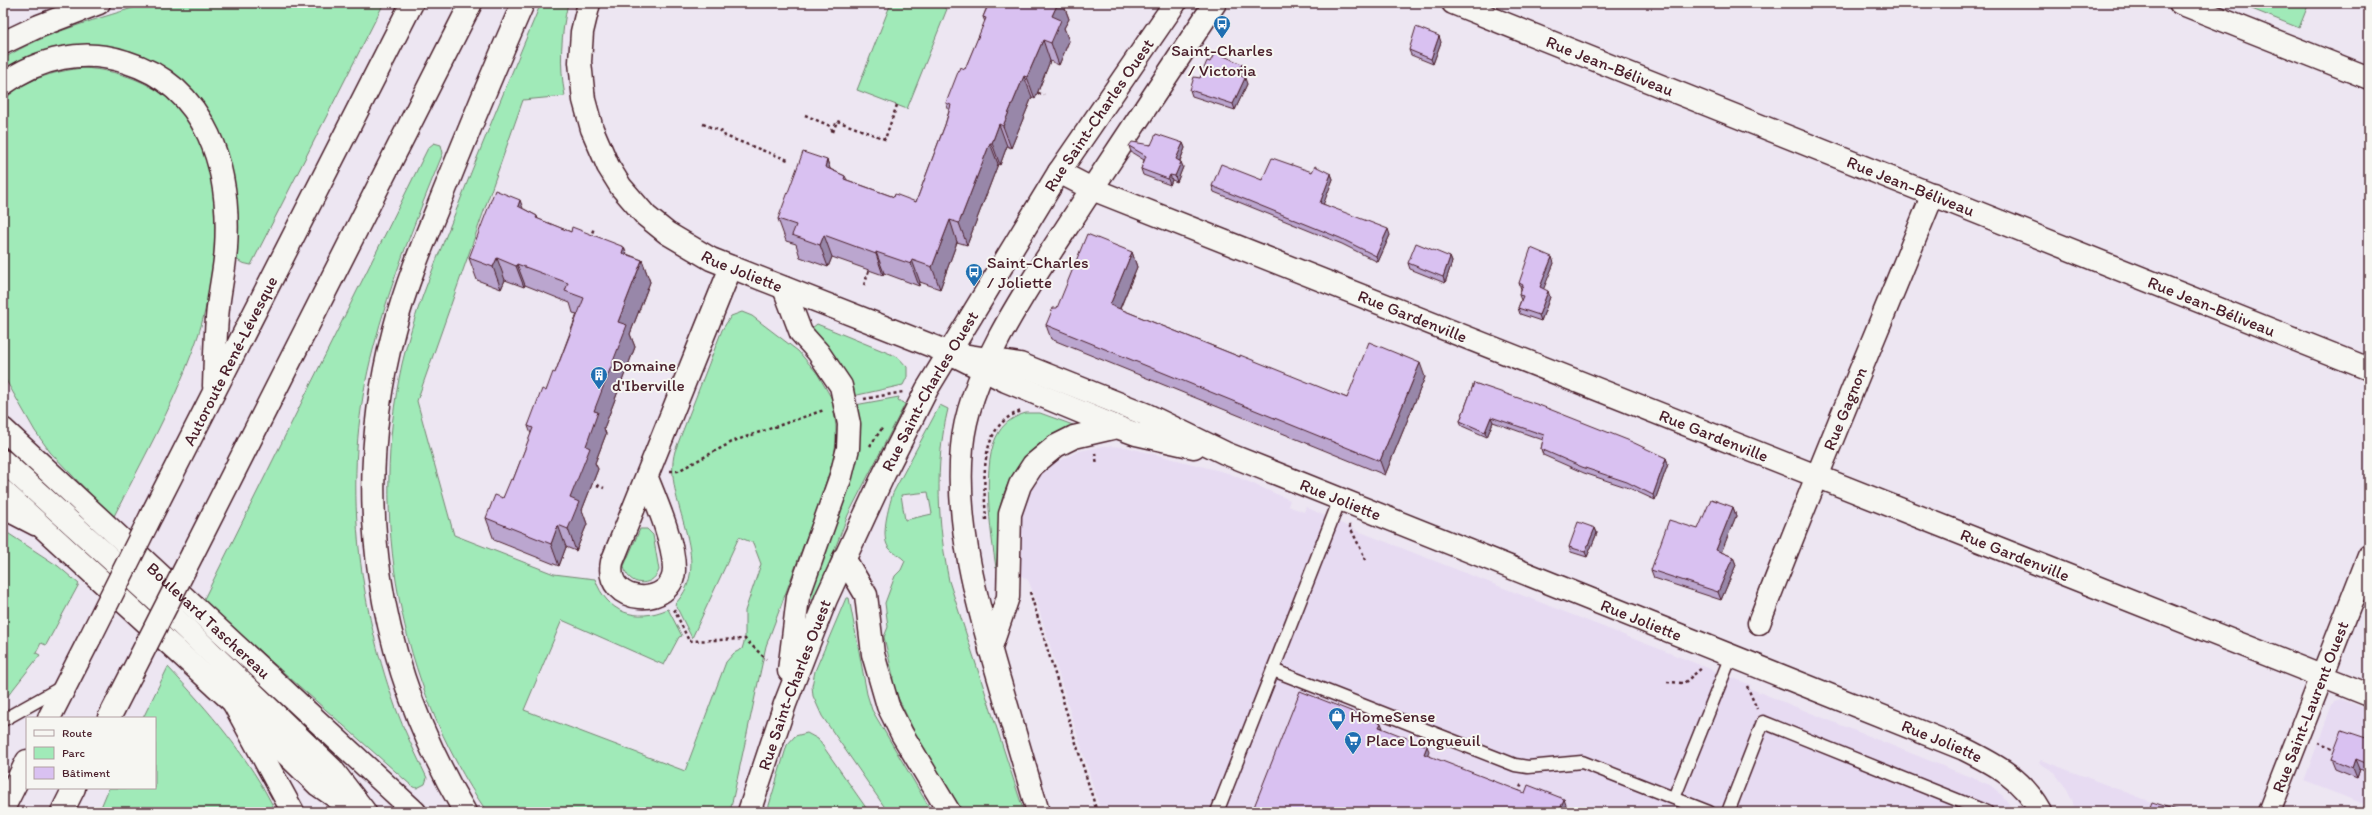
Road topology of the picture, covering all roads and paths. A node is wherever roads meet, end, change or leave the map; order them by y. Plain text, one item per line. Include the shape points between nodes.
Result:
1 (99, 3) edge
2 (412, 3) edge
3 (471, 3) edge
4 (523, 3) edge
5 (589, 3) edge
6 (1175, 3) edge
7 (1215, 3) edge
8 (1453, 3) edge
9 (2180, 3) edge
10 (3, 43) edge
11 (2369, 78) edge
12 (3, 84) edge
13 (1038, 93) edge
14 (1044, 95) dead end
15 (897, 105) dead end
16 (805, 115) dead end
17 (703, 124) dead end
18 (788, 160) dead end
19 (1059, 172) junction
20 (1092, 189) junction
21 (1933, 194) junction
22 (594, 228) dead end
23 (588, 242) edge
24 (731, 267) junction
25 (869, 270) edge
26 (864, 285) edge
27 (784, 288) junction
28 (950, 353) junction
29 (987, 364) junction
30 (2369, 369) edge
31 (908, 391) dead end
32 (213, 394) junction
33 (862, 399) dead end
34 (829, 409) dead end
35 (1026, 410) dead end
36 (1117, 427) junction
37 (3, 430) edge
38 (1225, 453) junction
39 (3, 461) edge
40 (670, 471) dead end
41 (1816, 477) junction
42 (647, 478) junction
43 (597, 485) dead end
44 (604, 488) dead end
45 (3, 491) edge
46 (1340, 499) junction
47 (3, 513) edge
48 (1347, 521) dead end
49 (986, 526) dead end
50 (62, 543) junction
51 (2369, 556) edge
52 (844, 558) junction
53 (1367, 562) dead end
54 (1027, 587) dead end
55 (671, 603) dead end
56 (1759, 623) dead end
57 (990, 650) junction
58 (1731, 656) junction
59 (766, 659) dead end
60 (1705, 666) dead end
61 (1273, 670) junction
62 (2323, 677) junction
63 (1667, 682) dead end
64 (65, 686) junction
65 (1748, 687) dead end
66 (2369, 695) edge
67 (233, 702) junction
68 (785, 704) junction
69 (50, 717) edge
70 (110, 717) edge
71 (3, 720) edge
72 (1763, 722) junction
73 (2315, 742) dead end
74 (2341, 752) edge
75 (26, 763) edge
76 (1523, 781) dead end
77 (74, 789) edge
78 (82, 789) edge
79 (1674, 798) junction
80 (1516, 800) edge
81 (3, 809) edge
82 (62, 812) edge
83 (78, 812) edge
84 (293, 812) edge
85 (358, 812) edge
86 (366, 812) edge
87 (415, 812) edge
88 (465, 812) edge
89 (749, 812) edge
90 (949, 812) edge
91 (1038, 812) edge
92 (1097, 812) edge
93 (1217, 812) edge
94 (1709, 812) edge
95 (1728, 812) edge
96 (1987, 812) edge
97 (2041, 812) edge
98 (2269, 812) edge

1 - 10 main road via 44,23
2 - 32 main road, Autoroute René-Lévesque
3 - 70 main road, bridge
4 - 88 main road via 405,291 385,368 374,442 374,529 378,569 389,628 406,688 421,726 440,769
5 - 24 main road, Rue Joliette via 582,32 582,89 589,120 613,176 646,216 679,241
6 - 19 main road, Rue Saint-Charles Ouest
7 - 20 main road, Rue Saint-Charles Ouest
8 - 21 main road, Rue Jean-Béliveau
9 - 11 main road
12 - 32 main road via 25,70 48,61 85,56 110,58 137,65 161,78 183,96 200,118 212,141 220,166 227,209 226,249 218,308
13 - 14 path
15 - 16 path via 885,139 837,121 833,132 830,126
17 - 18 path via 723,132 725,136
19 - 20 main road, Rue Gardenville
19 - 28 main road, Rue Saint-Charles Ouest
20 - 29 main road, Rue Saint-Charles Ouest via 1050,253
20 - 41 main road, Rue Gardenville
21 - 30 main road, Rue Jean-Béliveau
21 - 41 main road, Rue Gagnon via 1832,444
22 - 23 path
24 - 27 main road, Rue Joliette
24 - 42 main road via 664,429
25 - 26 path
27 - 28 main road, Rue Joliette
27 - 68 main road via 801,333 826,362 841,386 848,414 849,434 839,482 798,597
28 - 29 main road, Rue Joliette
28 - 52 main road, Rue Saint-Charles Ouest via 919,405
29 - 36 main road, Rue Joliette
29 - 38 main road, Rue Joliette via 1020,364 1145,414
29 - 57 main road, Rue Saint-Charles Ouest via 973,398 964,431 961,494 968,555
31 - 33 path, Rue Saint-Charles Ouest
32 - 64 main road, Autoroute René-Lévesque, bridge
34 - 40 path via 734,440 678,471
35 - 49 path via 1006,419 991,439 985,488
36 - 38 main road, Rue Joliette via 1136,434
36 - 57 main road via 1074,437 1056,446 1040,458 1023,480 1010,514 1008,597
37 - 87 main road, Boulevard Taschereau
38 - 46 main road, Rue Joliette
39 - 86 main road, Boulevard Taschereau via 163,606 332,769
41 - 56 main road, Rue Gagnon
41 - 62 main road, Rue Gardenville
42 - 42 main road via 617,546 611,567 612,578 618,588 633,596 644,598 665,589 674,570 665,524
43 - 44 path
45 - 50 main road
46 - 58 main road, Rue Joliette
46 - 61 lane
47 - 50 lane
48 - 53 path
50 - 67 main road
51 - 62 main road, Rue Saint-Laurent Ouest
52 - 68 main road, Rue Saint-Charles Ouest
52 - 90 main road via 866,595 873,654 888,706
54 - 92 path
55 - 59 path via 689,641 745,639
57 - 91 main road, Rue Saint-Charles Ouest
58 - 79 lane
58 - 97 main road, Rue Joliette via 1989,761 2005,770 2024,787
60 - 63 path via 1684,683
61 - 79 lane via 1515,765 1528,767 1582,762
61 - 93 lane
62 - 66 main road, Rue Gardenville
62 - 98 main road, Rue Saint-Laurent Ouest
64 - 69 main road, Autoroute René-Lévesque
64 - 71 lane
65 - 72 path
67 - 84 main road
67 - 85 main road via 318,785
68 - 89 main road, Rue Saint-Charles Ouest
72 - 95 lane
72 - 96 lane
73 - 74 path
75 - 81 main road
76 - 80 path
77 - 82 main road
78 - 83 main road
79 - 94 lane

